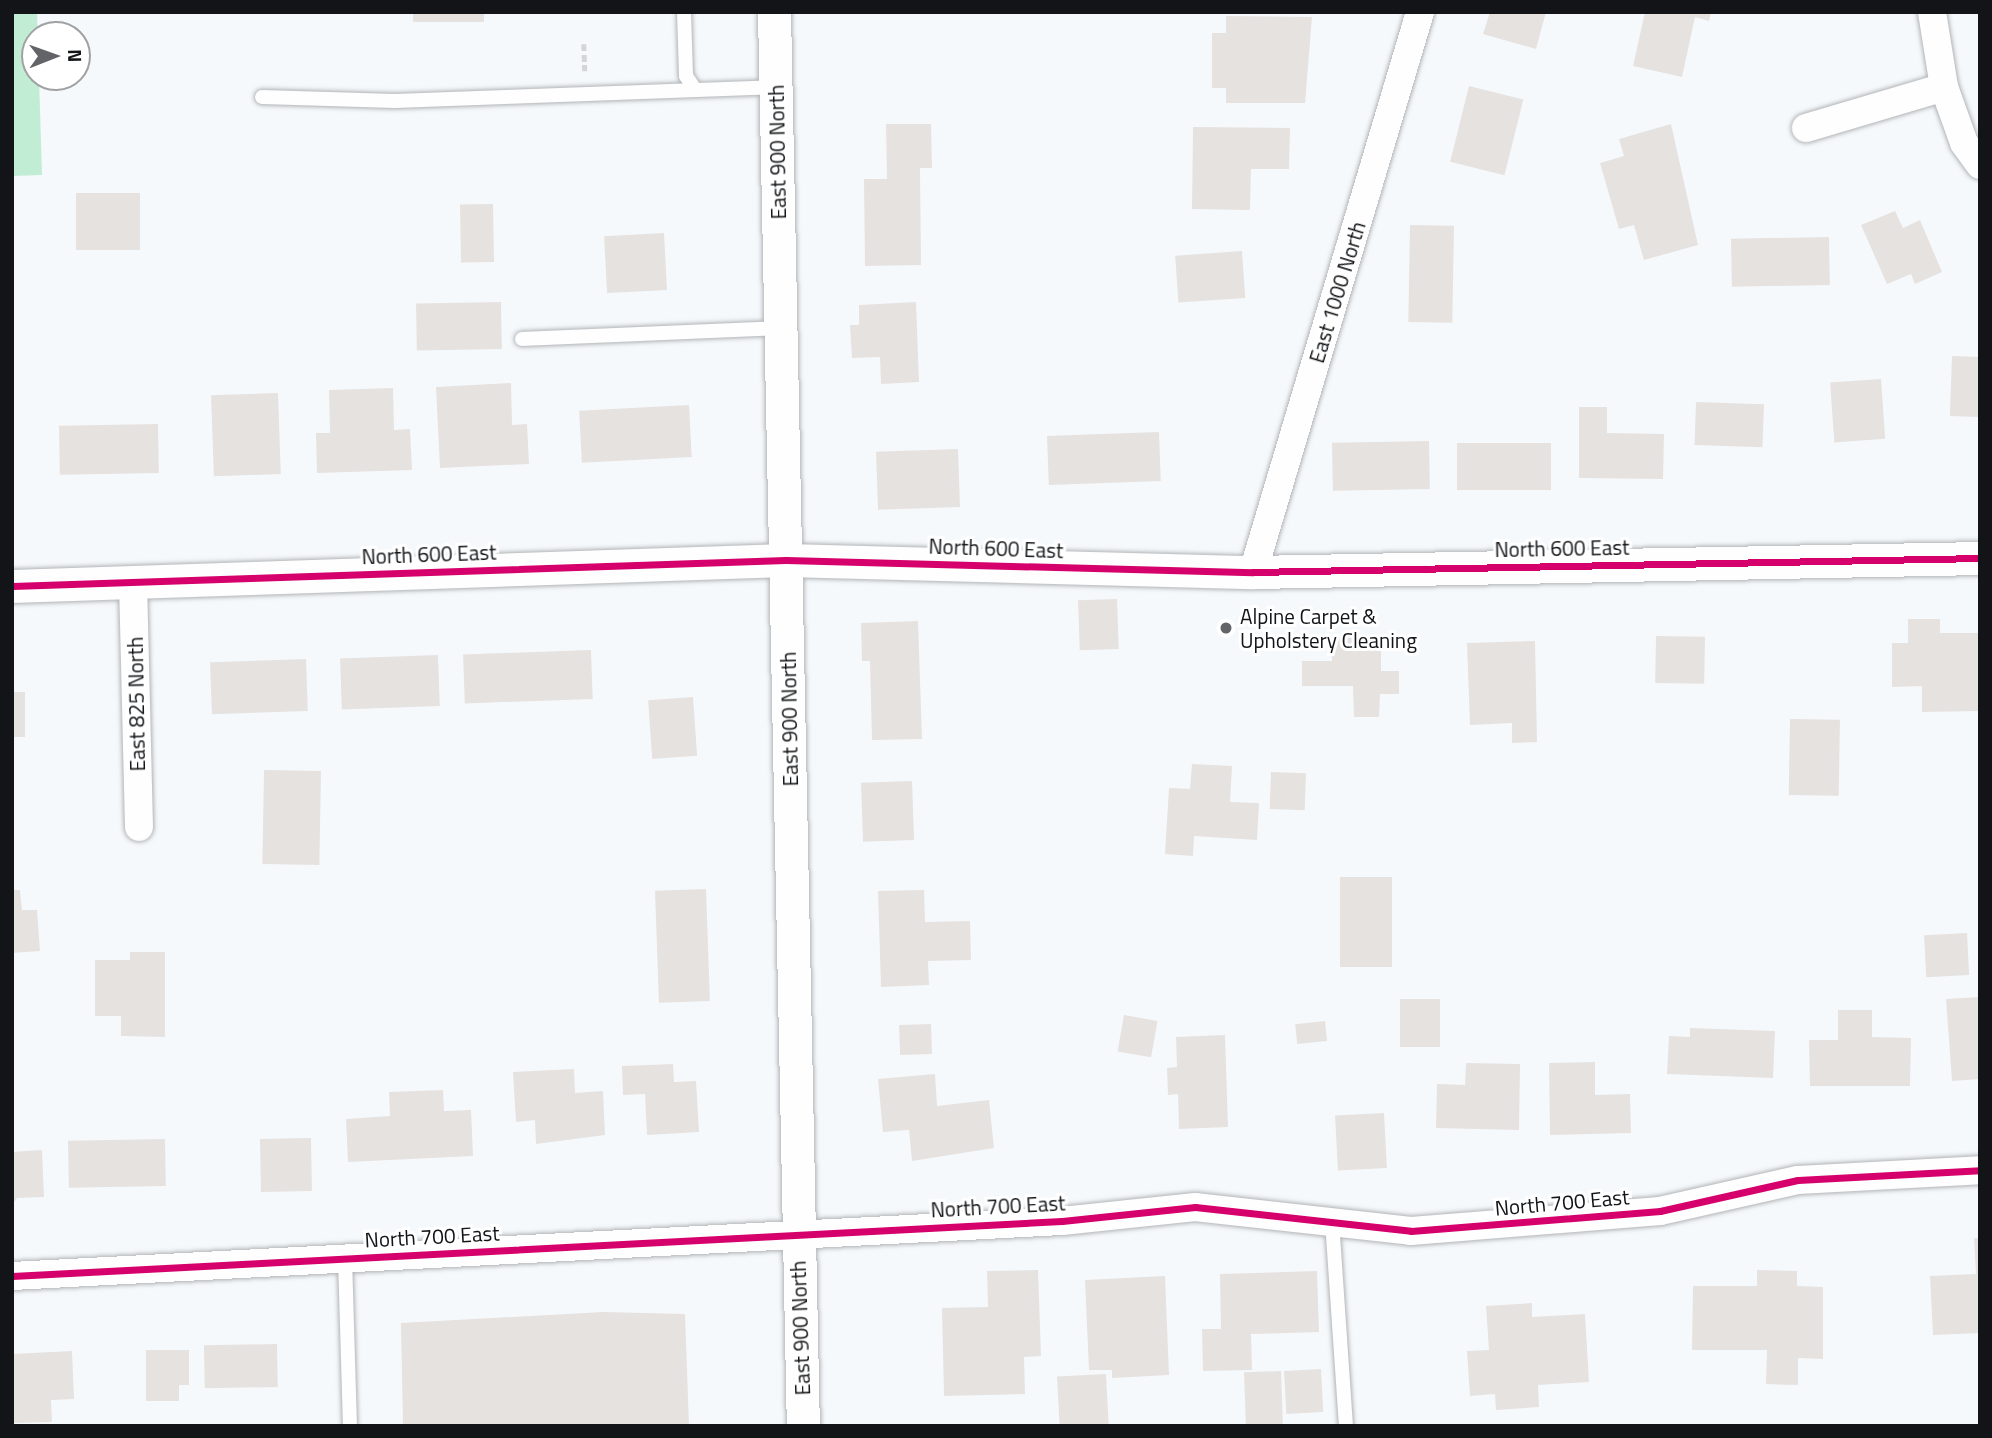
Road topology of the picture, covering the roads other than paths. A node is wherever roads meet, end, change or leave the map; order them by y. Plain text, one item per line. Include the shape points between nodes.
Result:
1 (684, 12) edge
2 (774, 12) edge
3 (1420, 12) edge
4 (1932, 12) edge
5 (776, 87) junction
6 (1944, 87) junction
7 (694, 88) junction
8 (262, 97) dead end
9 (1806, 128) dead end
10 (1980, 165) edge
11 (781, 328) junction
12 (522, 338) dead end
13 (1980, 558) edge
14 (786, 559) junction
15 (1253, 572) junction
16 (133, 582) junction
17 (12, 586) edge
18 (139, 827) dead end
19 (1980, 1170) edge
20 (1332, 1220) junction
21 (798, 1233) junction
22 (345, 1258) junction
23 (12, 1276) edge
24 (350, 1426) edge
25 (803, 1426) edge
26 (1346, 1426) edge

1 - 7 lane via 686,76
2 - 5 street, East 900 North
3 - 15 street, East 1000 North
4 - 6 street
5 - 7 lane
5 - 11 street, East 900 North
6 - 9 street
6 - 10 street via 1964,144
7 - 8 lane via 658,95 408,101
11 - 12 lane
11 - 14 street, East 900 North
13 - 15 street, North 600 East
14 - 15 street, North 600 East
14 - 16 street, North 600 East
14 - 21 street, East 900 North
16 - 17 street, North 600 East
16 - 18 street, East 825 North
19 - 20 street, North 700 East via 1798,1180 1660,1211 1518,1224 1411,1231
20 - 21 street, North 700 East via 1195,1207 1062,1221
20 - 26 lane
21 - 22 street, North 700 East
21 - 25 street, East 900 North
22 - 23 street, North 700 East
22 - 24 lane

